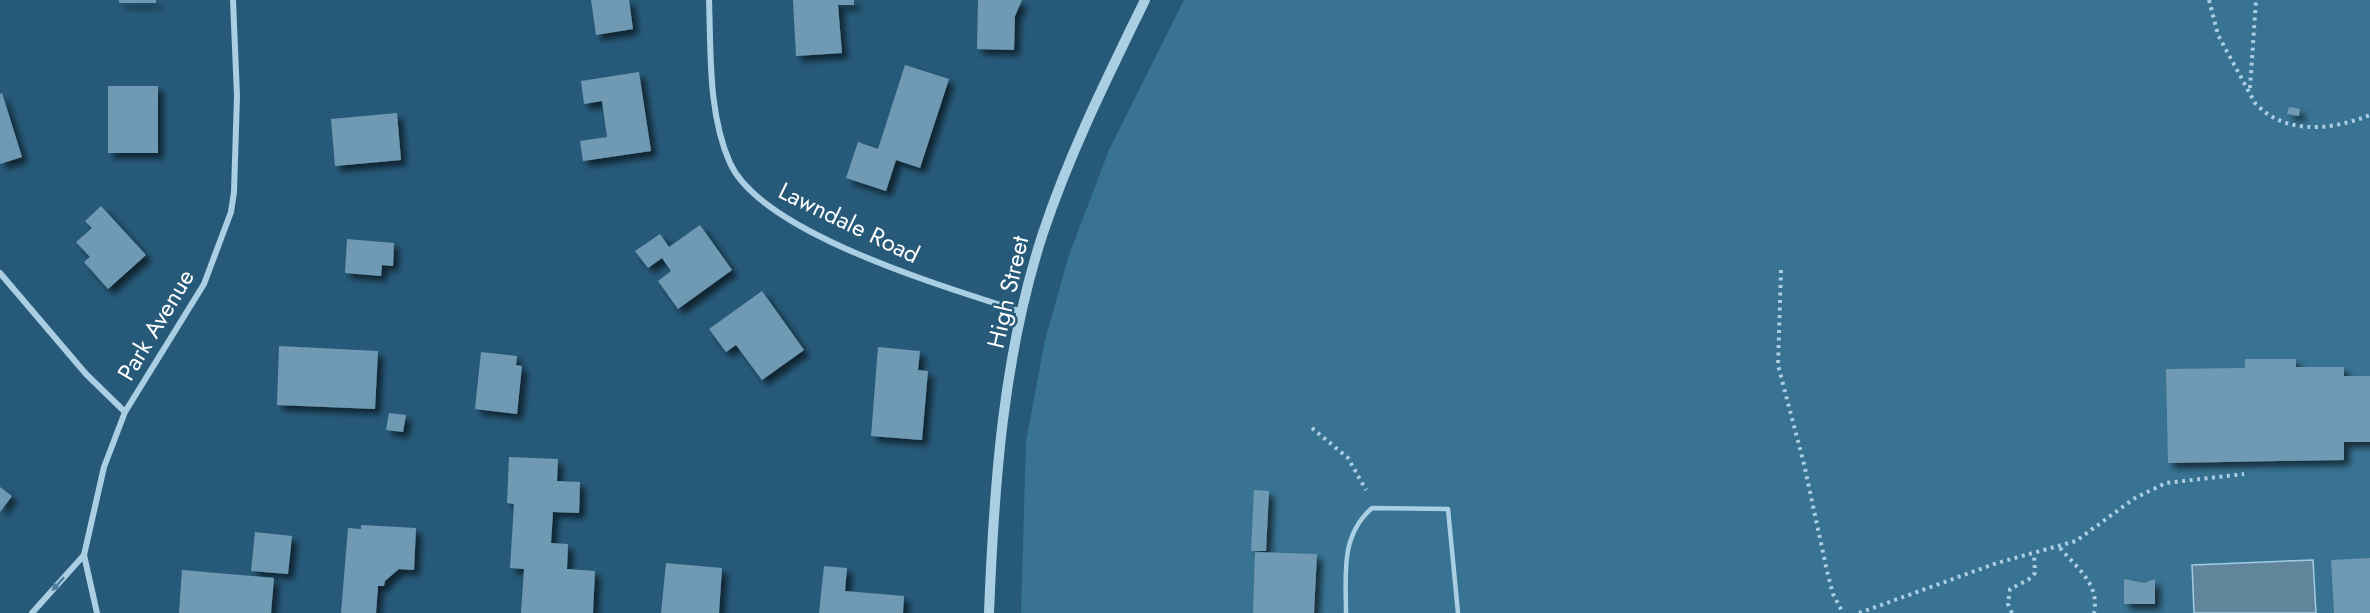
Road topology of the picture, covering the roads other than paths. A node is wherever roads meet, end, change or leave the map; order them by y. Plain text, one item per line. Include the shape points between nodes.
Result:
1 (233, 0) edge
2 (709, 0) edge
3 (1145, 0) edge
4 (0, 273) edge
5 (1022, 312) junction
6 (125, 412) junction
7 (84, 555) junction
8 (32, 613) edge
9 (97, 613) edge
10 (989, 613) edge
11 (1346, 613) edge
12 (1458, 613) edge

1 - 6 street, Park Avenue via 237,96 231,212 196,299
2 - 5 street, Lawndale Road via 720,130 731,165 749,190 789,220 850,250
3 - 5 street, High Street via 1064,174
4 - 6 street via 86,374
5 - 10 street, High Street via 997,462
6 - 7 street, Park Avenue via 104,466
7 -> 8 street, Park Avenue
7 - 9 street, Park Avenue
11 - 12 lane via 1346,552 1352,531 1372,508 1448,509

